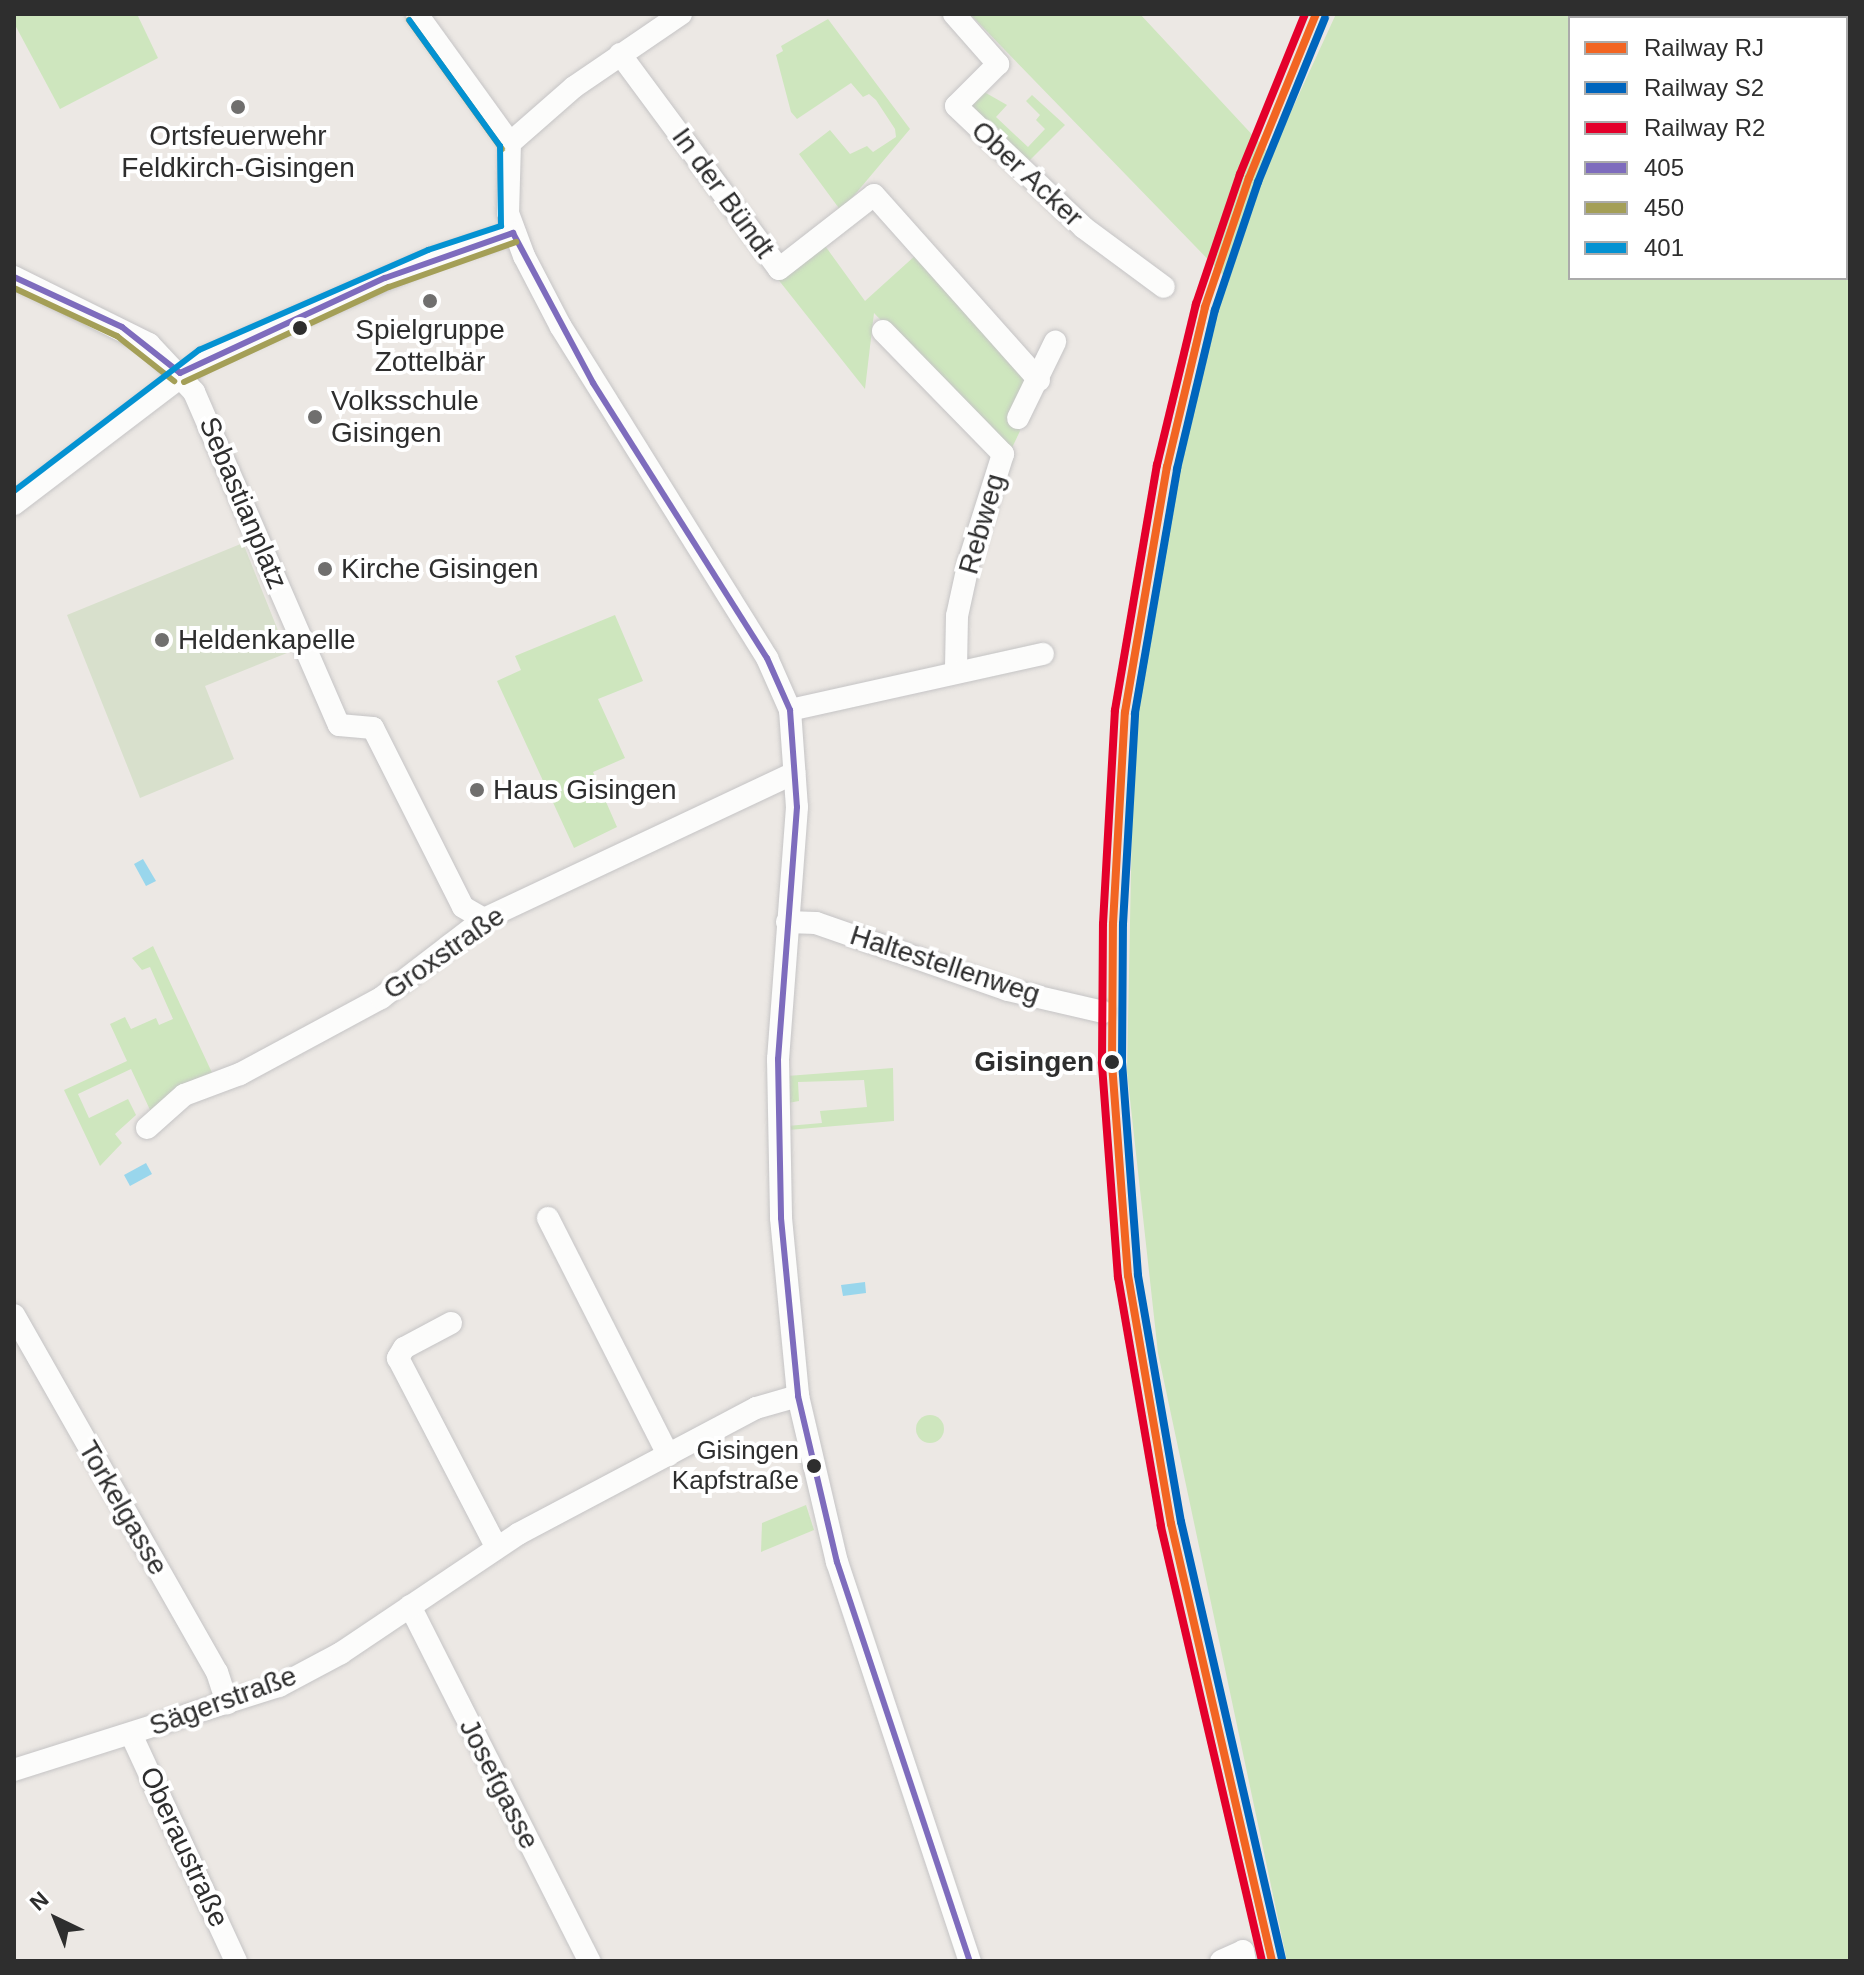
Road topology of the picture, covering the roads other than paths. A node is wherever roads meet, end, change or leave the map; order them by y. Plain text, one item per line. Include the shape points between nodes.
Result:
1 (417, 14) edge
2 (681, 14) edge
3 (954, 14) edge
4 (620, 54) junction
5 (510, 143) junction
6 (513, 233) junction
7 (14, 277) edge
8 (1164, 287) dead end
9 (883, 331) dead end
10 (1055, 342) dead end
11 (180, 373) junction
12 (1039, 380) junction
13 (1018, 418) dead end
14 (14, 504) edge
15 (1043, 654) dead end
16 (956, 670) junction
17 (790, 710) junction
18 (794, 773) junction
19 (484, 919) junction
20 (787, 922) junction
21 (1103, 1012) dead end
22 (147, 1128) dead end
23 (548, 1218) dead end
24 (14, 1315) edge
25 (451, 1323) dead end
26 (798, 1396) junction
27 (668, 1455) junction
28 (496, 1546) junction
29 (410, 1606) junction
30 (227, 1703) junction
31 (131, 1734) junction
32 (14, 1770) edge
33 (236, 1961) edge
34 (589, 1961) edge
35 (970, 1961) edge
36 (1221, 1961) edge
37 (1245, 1961) edge

1 - 5 street
2 - 4 street
3 - 8 street, Ober Acker via 998,64 956,106 1084,228
4 - 5 street via 548,107
4 - 12 street, In der Bündt via 779,269 874,195
5 - 6 street via 508,213
6 - 11 street via 399,272
6 - 17 street via 593,383 767,658
7 - 11 street via 122,327
9 - 16 street, Rebweg via 1003,454 960,602
10 - 12 street
11 - 14 street
11 - 19 street, Sebastianplatz via 210,424 339,725 373,728 463,907
12 - 13 street
15 - 16 street
16 - 17 street
17 - 18 street
18 - 19 street, Groxstraße
18 - 20 street via 795,859
19 - 22 street, Groxstraße via 381,998 240,1074 184,1095
20 - 21 street, Haltestellenweg via 816,923 1008,990
20 - 26 street via 778,1059 780,1204
23 - 27 street
24 - 30 street, Torkelgasse via 217,1672
25 - 28 street via 404,1348 398,1358
26 - 27 street, Sägerstraße via 756,1408
26 - 35 street via 837,1562
27 - 28 street, Sägerstraße
28 - 29 street, Sägerstraße
29 - 30 street, Sägerstraße via 301,1675
29 - 34 street, Josefgasse
30 - 31 street, Sägerstraße
31 - 32 street, Sägerstraße
31 - 33 street, Oberaustraße
36 - 37 street via 1243,1951

